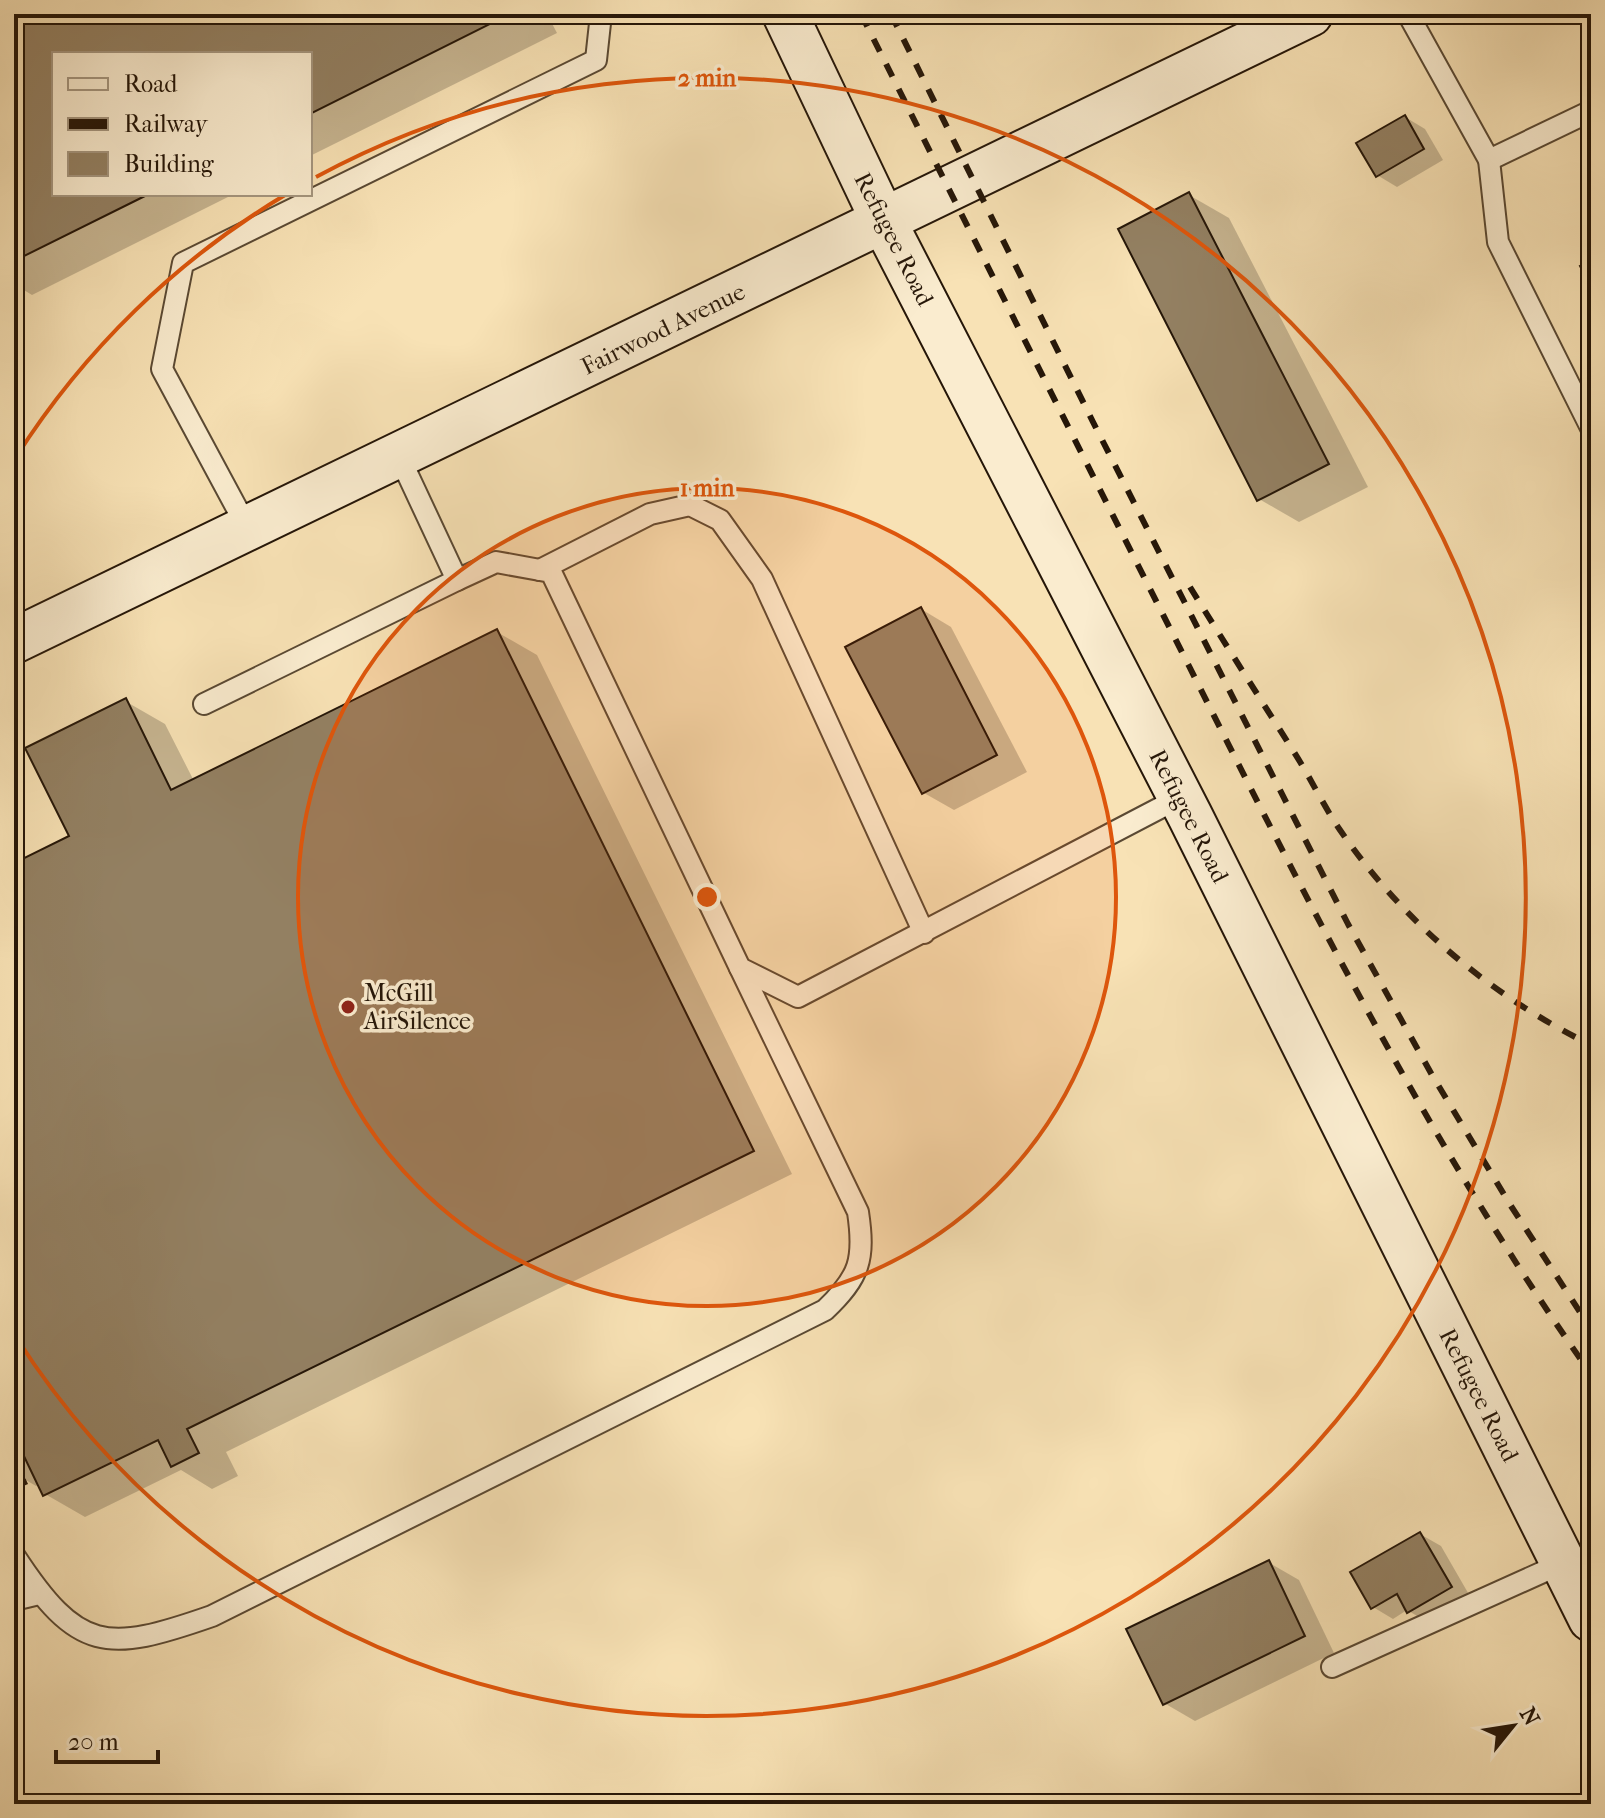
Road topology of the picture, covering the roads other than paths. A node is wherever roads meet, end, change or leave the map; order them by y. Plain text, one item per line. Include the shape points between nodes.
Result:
1 (601, 14) edge
2 (785, 14) edge
3 (1310, 14) edge
4 (1408, 14) edge
5 (1591, 111) edge
6 (1489, 160) junction
7 (884, 222) junction
8 (1591, 428) edge
9 (399, 456) junction
10 (248, 529) junction
11 (540, 570) junction
12 (457, 580) junction
13 (14, 641) edge
14 (204, 704) dead end
15 (1181, 797) junction
16 (924, 933) junction
17 (740, 968) junction
18 (14, 1555) edge
19 (1563, 1563) junction
20 (39, 1594) junction
21 (14, 1600) edge
22 (1591, 1619) edge
23 (1332, 1667) dead end

1 - 10 lane via 596,60 183,263 162,369
2 - 7 main road, Refugee Road
3 - 7 main road, Fairwood Avenue
4 - 6 lane
5 - 6 lane
6 - 8 lane via 1498,242
7 - 9 main road, Fairwood Avenue
7 - 15 main road, Refugee Road
9 - 10 main road, Fairwood Avenue
9 - 12 lane
10 - 13 main road, Fairwood Avenue
11 - 12 lane via 496,562
11 - 16 lane via 650,514 690,505 720,520 762,579
11 - 17 lane via 551,572
12 - 14 lane
15 - 16 lane
15 - 19 main road, Refugee Road
16 - 17 lane via 798,997
17 - 20 lane via 858,1212 861,1259 843,1293 825,1310 212,1616 157,1635 99,1639 74,1627
18 - 20 lane
19 - 22 main road, Refugee Road
19 - 23 lane
20 - 21 lane

